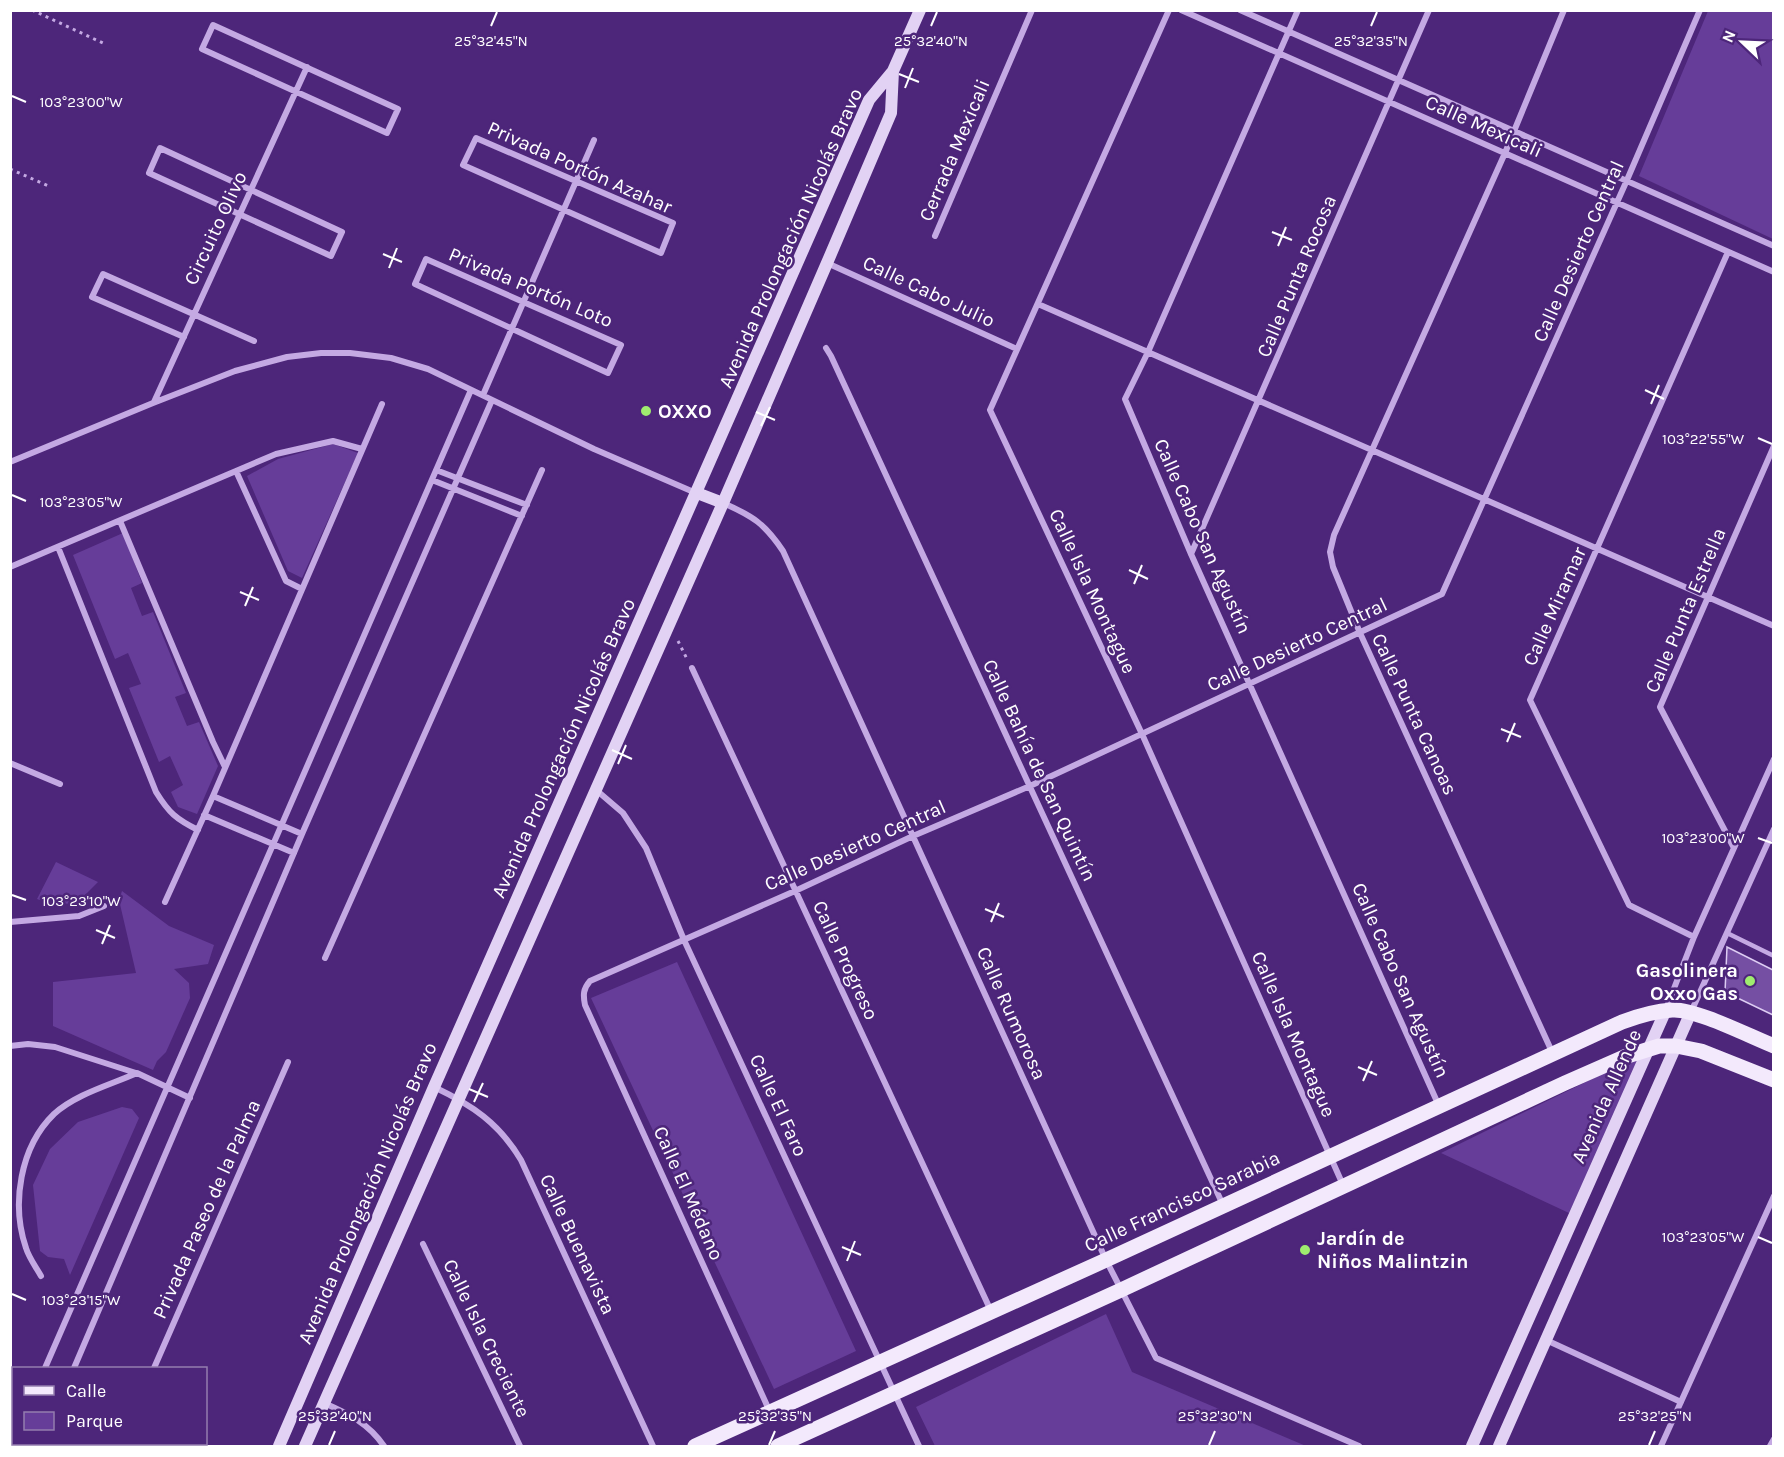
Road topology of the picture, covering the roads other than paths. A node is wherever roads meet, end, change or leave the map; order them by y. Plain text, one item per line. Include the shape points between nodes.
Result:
1 (920, 10) edge
2 (1032, 10) edge
3 (1169, 10) edge
4 (1181, 10) edge
5 (1240, 10) edge
6 (1298, 10) edge
7 (1429, 10) edge
8 (1564, 10) edge
9 (1700, 10) edge
10 (1288, 32) junction
11 (1279, 53) junction
12 (307, 67) junction
13 (893, 71) junction
14 (1398, 80) junction
15 (296, 91) junction
16 (1389, 102) junction
17 (1514, 132) junction
18 (594, 140) dead end
19 (1504, 153) junction
20 (1627, 180) junction
21 (576, 181) junction
22 (251, 190) junction
23 (1618, 202) junction
24 (564, 209) junction
25 (240, 214) junction
26 (934, 236) dead end
27 (1773, 246) edge
28 (1728, 252) junction
29 (827, 263) junction
30 (1773, 272) edge
31 (524, 302) junction
32 (1038, 304) junction
33 (194, 315) junction
34 (512, 329) junction
35 (184, 337) junction
36 (254, 341) dead end
37 (826, 348) dead end
38 (1017, 350) junction
39 (1148, 352) junction
40 (471, 390) junction
41 (483, 395) junction
42 (492, 400) junction
43 (1259, 401) junction
44 (153, 403) junction
45 (382, 404) dead end
46 (1773, 446) edge
47 (362, 449) junction
48 (1372, 450) junction
49 (10, 462) edge
50 (436, 470) junction
51 (542, 470) dead end
52 (236, 471) junction
53 (458, 478) junction
54 (432, 480) junction
55 (454, 489) junction
56 (697, 493) junction
57 (1485, 500) junction
58 (723, 503) junction
59 (527, 505) junction
60 (522, 516) junction
61 (120, 521) junction
62 (58, 547) junction
63 (1597, 549) junction
64 (1191, 554) junction
65 (10, 567) edge
66 (302, 589) junction
67 (1708, 597) junction
68 (1773, 626) edge
69 (1360, 633) junction
70 (692, 668) road end
71 (1251, 683) junction
72 (1142, 734) junction
73 (1773, 759) edge
74 (10, 762) edge
75 (225, 767) junction
76 (60, 784) dead end
77 (1030, 786) junction
78 (595, 789) junction
79 (213, 796) junction
80 (204, 815) junction
81 (282, 825) junction
82 (1773, 828) edge
83 (198, 830) junction
84 (302, 834) junction
85 (913, 836) junction
86 (273, 844) junction
87 (1734, 848) junction
88 (294, 853) junction
89 (795, 891) junction
90 (165, 902) dead end
91 (104, 906) dead end
92 (10, 922) edge
93 (1727, 933) junction
94 (1694, 937) junction
95 (684, 940) junction
96 (1773, 956) edge
97 (325, 958) dead end
98 (585, 987) joint
99 (1665, 1012) junction
100 (1691, 1012) junction
101 (10, 1046) edge
102 (1676, 1046) junction
103 (1773, 1046) edge
104 (1648, 1050) junction
105 (1553, 1053) junction
106 (288, 1062) dead end
107 (137, 1073) junction
108 (1773, 1080) edge
109 (168, 1087) junction
110 (434, 1088) junction
111 (190, 1098) junction
112 (459, 1099) junction
113 (1439, 1106) junction
114 (1330, 1155) junction
115 (1344, 1186) junction
116 (1773, 1196) edge
117 (1224, 1206) junction
118 (423, 1244) dead end
119 (1106, 1260) junction
120 (41, 1276) dead end
121 (1121, 1290) junction
122 (991, 1312) junction
123 (1546, 1340) junction
124 (880, 1362) junction
125 (45, 1367) edge
126 (74, 1367) edge
127 (154, 1367) edge
128 (894, 1394) junction
129 (324, 1402) junction
130 (1681, 1402) junction
131 (770, 1412) junction
132 (1773, 1439) edge
133 (784, 1445) edge
134 (279, 1446) edge
135 (305, 1446) edge
136 (384, 1446) edge
137 (520, 1446) edge
138 (653, 1446) edge
139 (695, 1446) edge
140 (919, 1446) edge
141 (1359, 1446) edge
142 (1472, 1446) edge
143 (1499, 1446) edge
144 (1661, 1446) edge
145 (1770, 1446) edge

1 - 13 main road, Avenida Prolongación Nicolás Bravo
2 - 26 street, Cerrada Mexicali
3 - 32 street, Calle Isla Montague
4 - 11 street, Calle Mexicali
5 - 10 street, Calle Mexicali
6 - 10 street, Calle Cabo San Agustín
7 - 14 street, Calle Punta Rocosa
8 - 17 street, Calle Punta Canoas
9 - 20 street, Calle Desierto Central
10 - 11 street, Calle Cabo San Agustín
10 - 14 street, Calle Mexicali
11 - 16 street, Calle Mexicali
11 - 39 street, Calle Cabo San Agustín
12 - 15 street, Circuito Olivo
12 - 15 street via 398,109 387,133
12 - 15 street via 213,25 202,49
13 - 29 main road, Avenida Prolongación Nicolás Bravo via 891,113
13 - 56 main road, Avenida Prolongación Nicolás Bravo via 869,100
14 - 16 street, Calle Punta Rocosa
14 - 17 street, Calle Mexicali
15 - 22 street, Circuito Olivo
16 - 19 street, Calle Mexicali
16 - 43 street, Calle Punta Rocosa
17 - 19 street, Calle Punta Canoas
17 - 20 street, Calle Mexicali
18 - 21 street
19 - 23 street, Calle Mexicali
19 - 48 street, Calle Punta Canoas
20 - 23 street, Calle Desierto Central
20 - 27 street, Calle Mexicali
21 - 24 street
21 - 24 street, Privada Portón Azahar via 673,223 661,253
21 - 24 street, Privada Portón Azahar via 476,138 463,165
22 - 25 street, Circuito Olivo
22 - 25 street via 342,232 331,256
22 - 25 street via 160,148 148,173
23 - 28 street, Calle Mexicali
23 - 57 street, Calle Desierto Central
24 - 31 street
25 - 33 street, Circuito Olivo
28 - 30 street, Calle Mexicali
28 - 63 street, Calle Miramar
29 - 38 street, Calle Cabo Julio
29 - 58 main road, Avenida Prolongación Nicolás Bravo
31 - 34 street
31 - 34 street, Privada Portón Loto via 426,260 415,284
31 - 34 street, Privada Portón Loto via 621,345 608,373
32 - 38 street, Calle Isla Montague
32 - 39 street
33 - 35 street, Circuito Olivo
33 - 35 street via 103,274 92,297
33 - 36 street
34 - 41 street
35 - 44 street, Circuito Olivo
37 - 77 street, Calle Bahía de San Quintín
38 - 72 street, Calle Isla Montague via 990,410
39 - 43 street
39 - 64 street, Calle Cabo San Agustín via 1125,399
40 - 41 street
40 - 44 street via 428,369 391,358 321,353 287,357 235,371
40 - 50 street
41 - 42 street
42 - 53 street
42 - 56 street
43 - 48 street
43 - 64 street, Calle Punta Rocosa
44 - 49 street
45 - 47 street
46 - 67 street, Calle Punta Estrella
47 - 52 street via 333,441 276,454
47 - 66 street
48 - 57 street
48 - 69 street, Calle Punta Canoas via 1330,552
50 - 53 street
50 - 54 street
51 - 59 street
52 - 61 street
52 - 66 street via 286,581
53 - 55 street
53 - 59 street
54 - 55 street
54 - 81 street
55 - 60 street
55 - 84 street
56 - 58 main road
56 - 110 main road, Avenida Prolongación Nicolás Bravo
57 - 63 street
57 - 69 street, Calle Desierto Central via 1442,594
58 - 78 main road, Avenida Prolongación Nicolás Bravo
58 - 85 street, Calle Rumorosa via 762,524 783,551
59 - 60 street
60 - 97 street
61 - 62 street
61 - 75 street
62 - 65 street
62 - 83 street via 156,792 179,820
63 - 67 street
63 - 94 street, Calle Miramar via 1530,700 1629,905
64 - 71 street, Calle Cabo San Agustín
66 - 75 street
67 - 68 street
67 - 87 street, Calle Punta Estrella via 1660,707
69 - 71 street, Calle Desierto Central
69 - 105 street, Calle Punta Canoas
70 - 89 street, Calle Progreso
71 - 72 street, Calle Desierto Central
71 - 113 street, Calle Cabo San Agustín
72 - 77 street, Calle Desierto Central
72 - 114 street, Calle Isla Montague
73 - 87 street, Avenida Allende
74 - 76 street
75 - 79 street
77 - 85 street, Calle Desierto Central
77 - 117 street, Calle Bahía de San Quintín
78 - 95 street, Calle El Faro via 623,813 637,832
78 - 112 main road, Avenida Prolongación Nicolás Bravo
79 - 80 street
79 - 81 street
80 - 83 street
80 - 86 street
81 - 84 street
81 - 86 street
82 - 93 street
83 - 90 street
84 - 88 street
85 - 89 street, Calle Desierto Central
85 - 119 street, Calle Rumorosa
86 - 88 street
86 - 109 street
87 - 94 street, Avenida Allende
88 - 111 street
89 - 95 street, Calle Desierto Central
89 - 122 street, Calle Progreso
91 - 92 street via 79,916
93 - 96 lane
93 - 100 street
94 - 99 street, Avenida Allende
95 - 98 street, Calle Desierto Central via 590,981
95 - 124 street, Calle El Faro
98 - 131 street, Calle El Médano via 585,1005
99 - 100 main road, Calle Francisco Sarabia
99 - 104 main road, Avenida Allende
99 - 105 main road, Calle Francisco Sarabia via 1640,1015
100 - 102 main road
100 - 103 main road
101 - 107 street via 55,1047
102 - 104 main road
102 - 108 main road via 1701,1051
102 - 123 main road
104 - 115 main road via 1565,1083
104 - 142 main road, Avenida Allende
105 - 113 main road, Calle Francisco Sarabia
106 - 127 street, Privada Paseo de la Palma
107 - 109 street
107 - 120 street via 72,1102 55,1114 38,1134 27,1156 20,1186 20,1217 26,1248
109 - 111 street
109 - 125 street
110 - 112 street, Calle Buenavista
110 - 134 main road, Avenida Prolongación Nicolás Bravo
111 - 126 street
112 - 129 main road, Avenida Prolongación Nicolás Bravo
112 - 138 street, Calle Buenavista via 498,1128 522,1160
113 - 114 main road, Calle Francisco Sarabia
114 - 115 street, Calle Isla Montague
114 - 117 main road, Calle Francisco Sarabia
115 - 121 main road
116 - 130 street
117 - 119 main road, Calle Francisco Sarabia
118 - 137 street, Calle Isla Creciente
119 - 121 street, Calle Rumorosa
119 - 122 main road, Calle Francisco Sarabia
121 - 128 main road
121 - 141 street, Calle Rumorosa via 1156,1358
122 - 124 main road, Calle Francisco Sarabia
123 - 130 street
123 - 143 main road
124 - 128 street, Calle El Faro
124 - 131 main road, Calle Francisco Sarabia
128 - 133 main road
128 - 140 street, Calle El Faro
129 - 135 main road, Avenida Prolongación Nicolás Bravo
129 - 136 street via 352,1415
130 - 144 street
131 - 139 main road, Calle Francisco Sarabia
132 - 145 street

